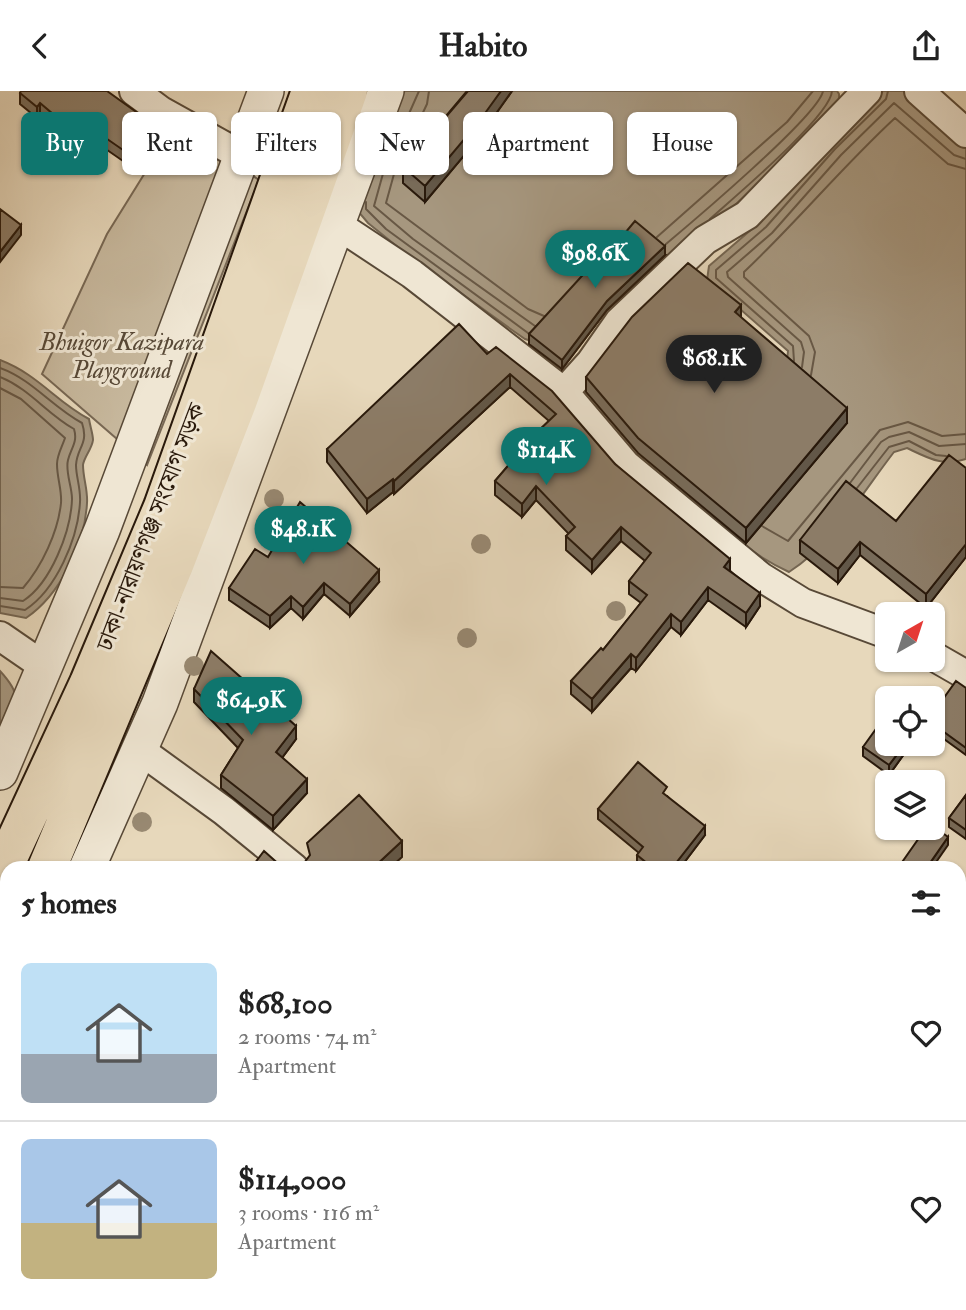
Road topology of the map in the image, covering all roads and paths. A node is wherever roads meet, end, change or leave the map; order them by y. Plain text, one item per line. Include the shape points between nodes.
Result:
1 (134, 91) edge
2 (266, 91) edge
3 (311, 91) edge
4 (348, 91) edge
5 (386, 91) edge
6 (919, 91) edge
7 (865, 92) edge
8 (258, 112) edge
9 (966, 133) edge
10 (231, 150) edge
11 (235, 175) edge
12 (338, 225) junction
13 (564, 392) junction
14 (875, 630) edge
15 (0, 636) edge
16 (945, 663) edge
17 (45, 667) junction
18 (966, 675) edge
19 (140, 750) junction
20 (0, 772) edge
21 (7, 861) edge
22 (50, 861) edge
23 (89, 861) edge
24 (285, 861) edge

1 - 10 street
2 - 8 street
3 - 21 main road, ঢাকা-নারায়ণগঞ্জ সংযোগ সড়ক via 163,507 89,684
4 - 22 main road, ঢাকা-নারায়ণগঞ্জ সংযোগ সড়ক via 228,425
5 - 12 street
6 - 9 street
7 - 13 street via 747,215 705,240 647,294
11 - 17 street via 102,530
12 - 13 street via 412,274
12 - 19 street
13 - 14 street via 626,465 761,577 803,603
15 - 17 street
16 - 18 street
17 - 20 street
19 - 23 street
19 - 24 street

